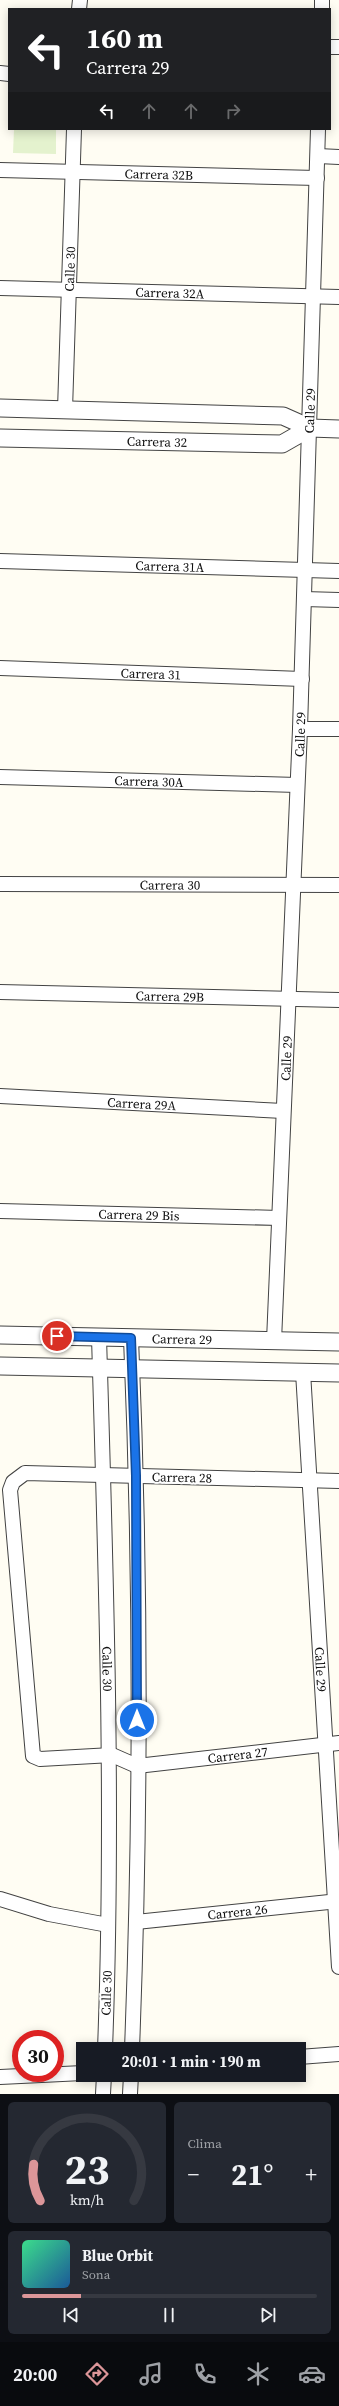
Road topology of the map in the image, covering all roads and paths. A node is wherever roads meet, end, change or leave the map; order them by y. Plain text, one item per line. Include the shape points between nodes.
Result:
1 (74, 130) edge
2 (318, 130) edge
3 (318, 156) junction
4 (339, 157) edge
5 (0, 170) edge
6 (71, 172) junction
7 (317, 178) junction
8 (0, 288) edge
9 (68, 290) junction
10 (314, 297) junction
11 (339, 297) edge
12 (0, 408) edge
13 (65, 410) junction
14 (310, 428) junction
15 (339, 429) edge
16 (0, 438) edge
17 (0, 561) edge
18 (305, 570) junction
19 (339, 571) edge
20 (304, 600) junction
21 (339, 600) edge
22 (0, 668) edge
23 (302, 679) junction
24 (300, 729) junction
25 (339, 729) edge
26 (0, 777) edge
27 (297, 785) junction
28 (0, 884) edge
29 (339, 885) edge
30 (293, 886) junction
31 (0, 992) edge
32 (288, 998) junction
33 (339, 1000) edge
34 (0, 1096) edge
35 (283, 1111) junction
36 (0, 1211) edge
37 (279, 1218) junction
38 (0, 1335) edge
39 (99, 1337) junction
40 (131, 1338) junction
41 (274, 1341) junction
42 (339, 1342) edge
43 (0, 1366) edge
44 (100, 1368) junction
45 (132, 1368) junction
46 (303, 1372) junction
47 (339, 1373) edge
48 (103, 1475) junction
49 (136, 1476) junction
50 (310, 1480) junction
51 (339, 1481) edge
52 (339, 1743) edge
53 (325, 1744) junction
54 (108, 1756) junction
55 (137, 1766) junction
56 (0, 1899) edge
57 (337, 1901) edge
58 (136, 1922) junction
59 (108, 1926) junction
60 (339, 1967) edge
61 (105, 2042) edge
62 (132, 2042) edge
63 (339, 2054) edge
64 (306, 2056) edge
65 (76, 2073) edge
66 (0, 2077) edge
67 (104, 2082) edge
68 (131, 2082) edge
69 (103, 2094) edge
70 (130, 2094) edge

1 - 6 street, Calle 30
2 - 3 street, Calle 29
3 - 4 street
3 - 7 street, Calle 29
5 - 6 street, Carrera 32B
6 - 7 street, Carrera 32B
6 - 9 street, Calle 30
7 - 10 street, Calle 29
8 - 9 street, Carrera 32A
9 - 10 street, Carrera 32A
9 - 13 street, Calle 30
10 - 11 street, Carrera 32A
10 - 14 street, Calle 29
12 - 13 street
13 - 14 street via 283,416
14 - 15 street
14 - 16 street, Carrera 32 via 282,444
14 - 18 street, Calle 29 via 307,455
17 - 18 street, Carrera 31A
18 - 19 street, Carrera 31A
18 - 20 street, Calle 29
20 - 21 street
20 - 23 street, Calle 29
22 - 23 street, Carrera 31
23 - 24 street, Calle 29
24 - 25 street
24 - 27 street, Calle 29
26 - 27 street, Carrera 30A
27 - 30 street, Calle 29
28 - 30 street, Carrera 30
29 - 30 street, Carrera 30
30 - 32 street, Calle 29
31 - 32 street, Carrera 29B
32 - 33 street, Carrera 29B
32 - 35 street, Calle 29
34 - 35 street, Carrera 29A
35 - 37 street, Calle 29
36 - 37 street, Carrera 29 Bis
37 - 41 street, Calle 29
38 - 39 street, Carrera 29
39 - 40 street, Carrera 29
39 - 44 street, Calle 30
40 - 41 street, Carrera 29
40 - 45 street
41 - 42 street, Carrera 29
43 - 44 street
44 - 45 street
44 - 48 street, Calle 30
45 - 46 street
45 - 49 street
46 - 47 street
46 - 50 street, Calle 29
48 - 49 street, Carrera 28
48 - 54 street, Calle 30
48 - 54 street, Carrera 28 via 25,1473 13,1482 10,1490 33,1756 40,1759
49 - 50 street, Carrera 28
49 - 55 street
50 - 51 street, Carrera 28
50 - 53 street, Calle 29
52 - 53 street, Carrera 27
53 - 55 street, Carrera 27
53 - 57 street, Calle 29
54 - 55 street via 116,1756
54 - 59 street, Calle 30
55 - 58 street
56 - 59 street via 49,1914
57 - 58 street, Carrera 26
57 - 60 street, Calle 29
58 - 62 street
59 - 61 street, Calle 30
63 - 64 street
65 - 66 street
67 - 69 street
68 - 70 street

